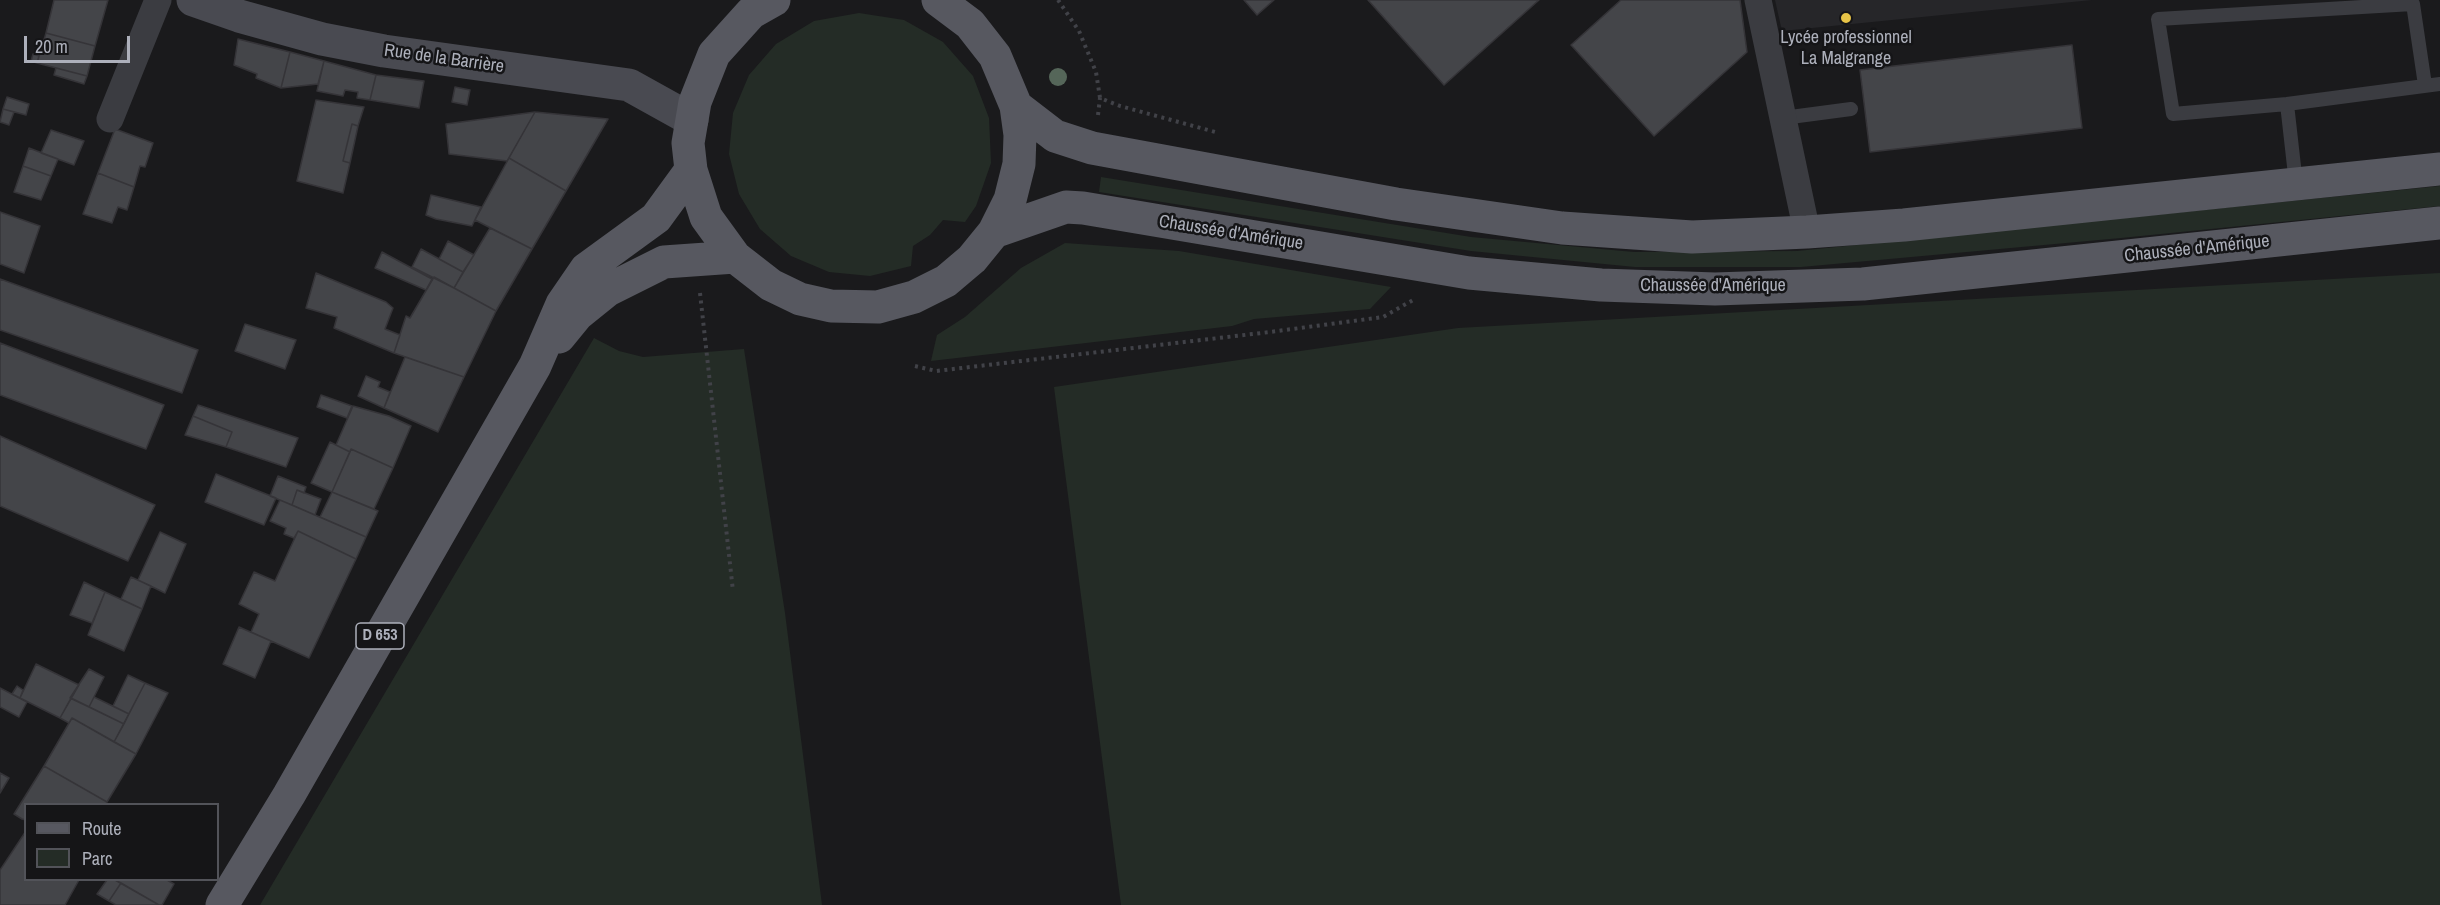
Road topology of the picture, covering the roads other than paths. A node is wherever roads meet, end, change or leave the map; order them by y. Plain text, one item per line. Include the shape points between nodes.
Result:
1 (158, 0) edge
2 (193, 0) edge
3 (774, 0) edge
4 (938, 0) edge
5 (1758, 0) edge
6 (2440, 84) edge
7 (2425, 85) junction
8 (2287, 104) junction
9 (1016, 106) junction
10 (1851, 110) dead end
11 (1783, 118) junction
12 (110, 119) dead end
13 (692, 120) junction
14 (2440, 169) edge
15 (691, 170) junction
16 (2296, 184) junction
17 (2440, 223) edge
18 (994, 232) junction
19 (1807, 232) junction
20 (735, 257) junction
21 (535, 366) junction
22 (222, 905) edge

1 - 12 street
2 - 13 street, Rue de la Barrière via 322,39 629,85
3 - 13 main road via 751,13 714,54
4 - 9 main road via 970,24 995,56
5 - 11 street
6 - 7 lane
7 - 8 lane
7 - 8 lane via 2413,4 2158,19 2173,114
8 - 16 lane
9 - 18 main road via 1019,164 1010,200
9 - 19 main road via 1055,136 1092,148 1396,204 1585,230 1692,237
10 - 11 lane
11 - 19 street
13 - 15 main road via 688,143
14 - 16 main road
15 - 20 main road via 706,217
15 - 21 main road via 656,218 586,270 562,304
16 - 19 main road
17 - 18 main road, Chaussée d'Amérique via 1863,284 1715,289 1601,285 1469,273 1083,208 1066,207
18 - 20 main road via 972,259 946,281 914,297 878,307 831,306 800,299 771,285
20 - 21 main road via 664,262 608,290 577,315
21 - 22 main road, D 653

